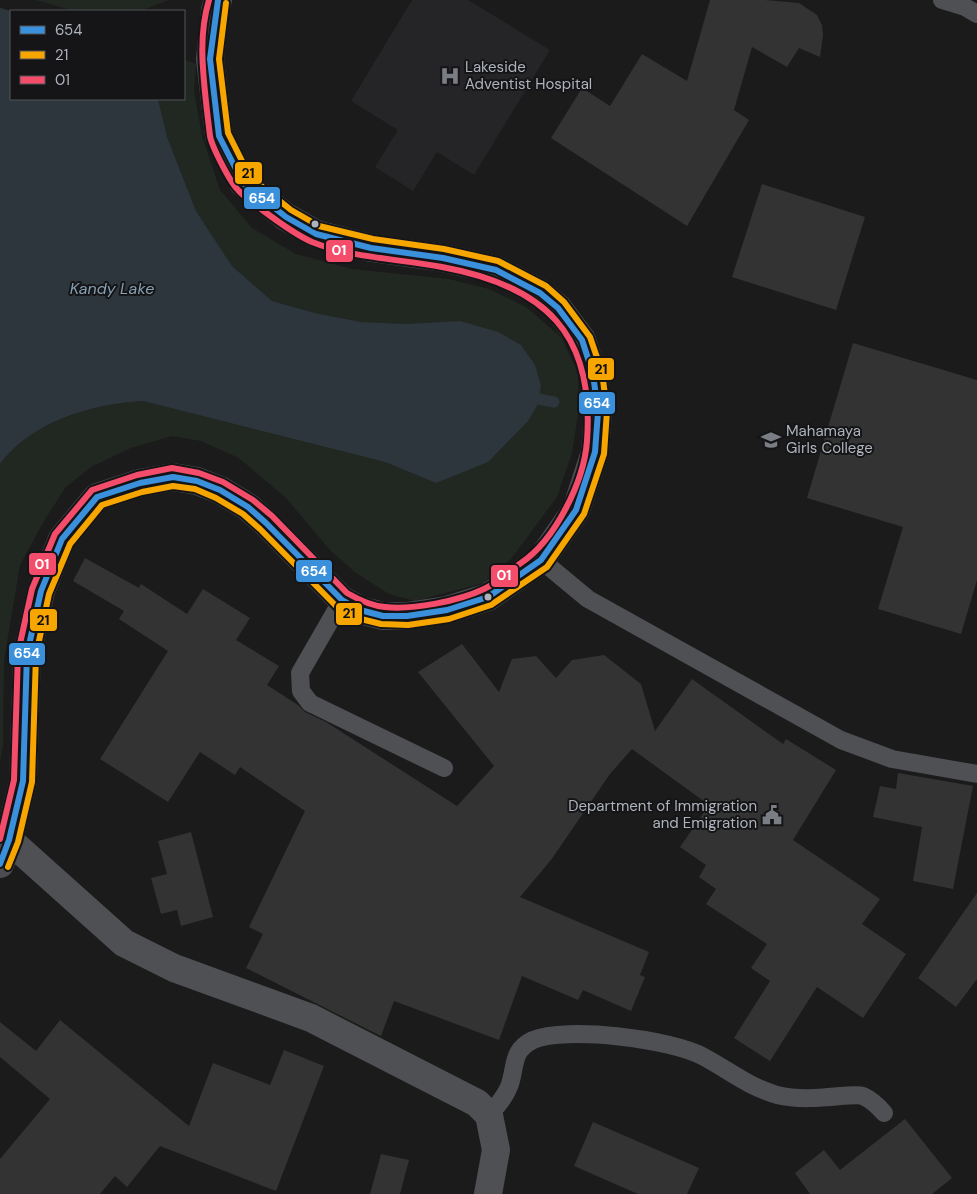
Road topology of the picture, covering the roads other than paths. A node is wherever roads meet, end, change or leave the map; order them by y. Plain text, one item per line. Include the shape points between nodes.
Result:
1 (218, 0) edge
2 (942, 0) edge
3 (977, 14) edge
4 (542, 560) junction
5 (342, 600) junction
6 (444, 768) dead end
7 (977, 774) edge
8 (5, 852) edge
9 (884, 1113) dead end
10 (489, 1115) junction
11 (488, 1194) edge

1 - 4 main road via 210,59 219,136 243,183 286,217 316,234 371,248 443,258 496,270 540,293 558,308 582,340 593,374 598,412 595,452 576,510
2 - 3 lane
4 - 5 main road via 488,597 447,610 383,616 360,610
4 - 7 lane via 588,598 841,740 892,759
5 - 6 lane via 300,672 301,692 310,702
5 - 8 main road via 266,523 248,507 220,490 197,481 173,477 97,496 62,539 41,592 27,654 23,781
8 - 10 street via 124,943 174,968 311,1018 464,1094
9 - 10 lane via 862,1095 787,1097 760,1090 703,1056 668,1044 611,1036 570,1035 544,1038 522,1047 516,1053 502,1101
10 - 11 street via 496,1150

